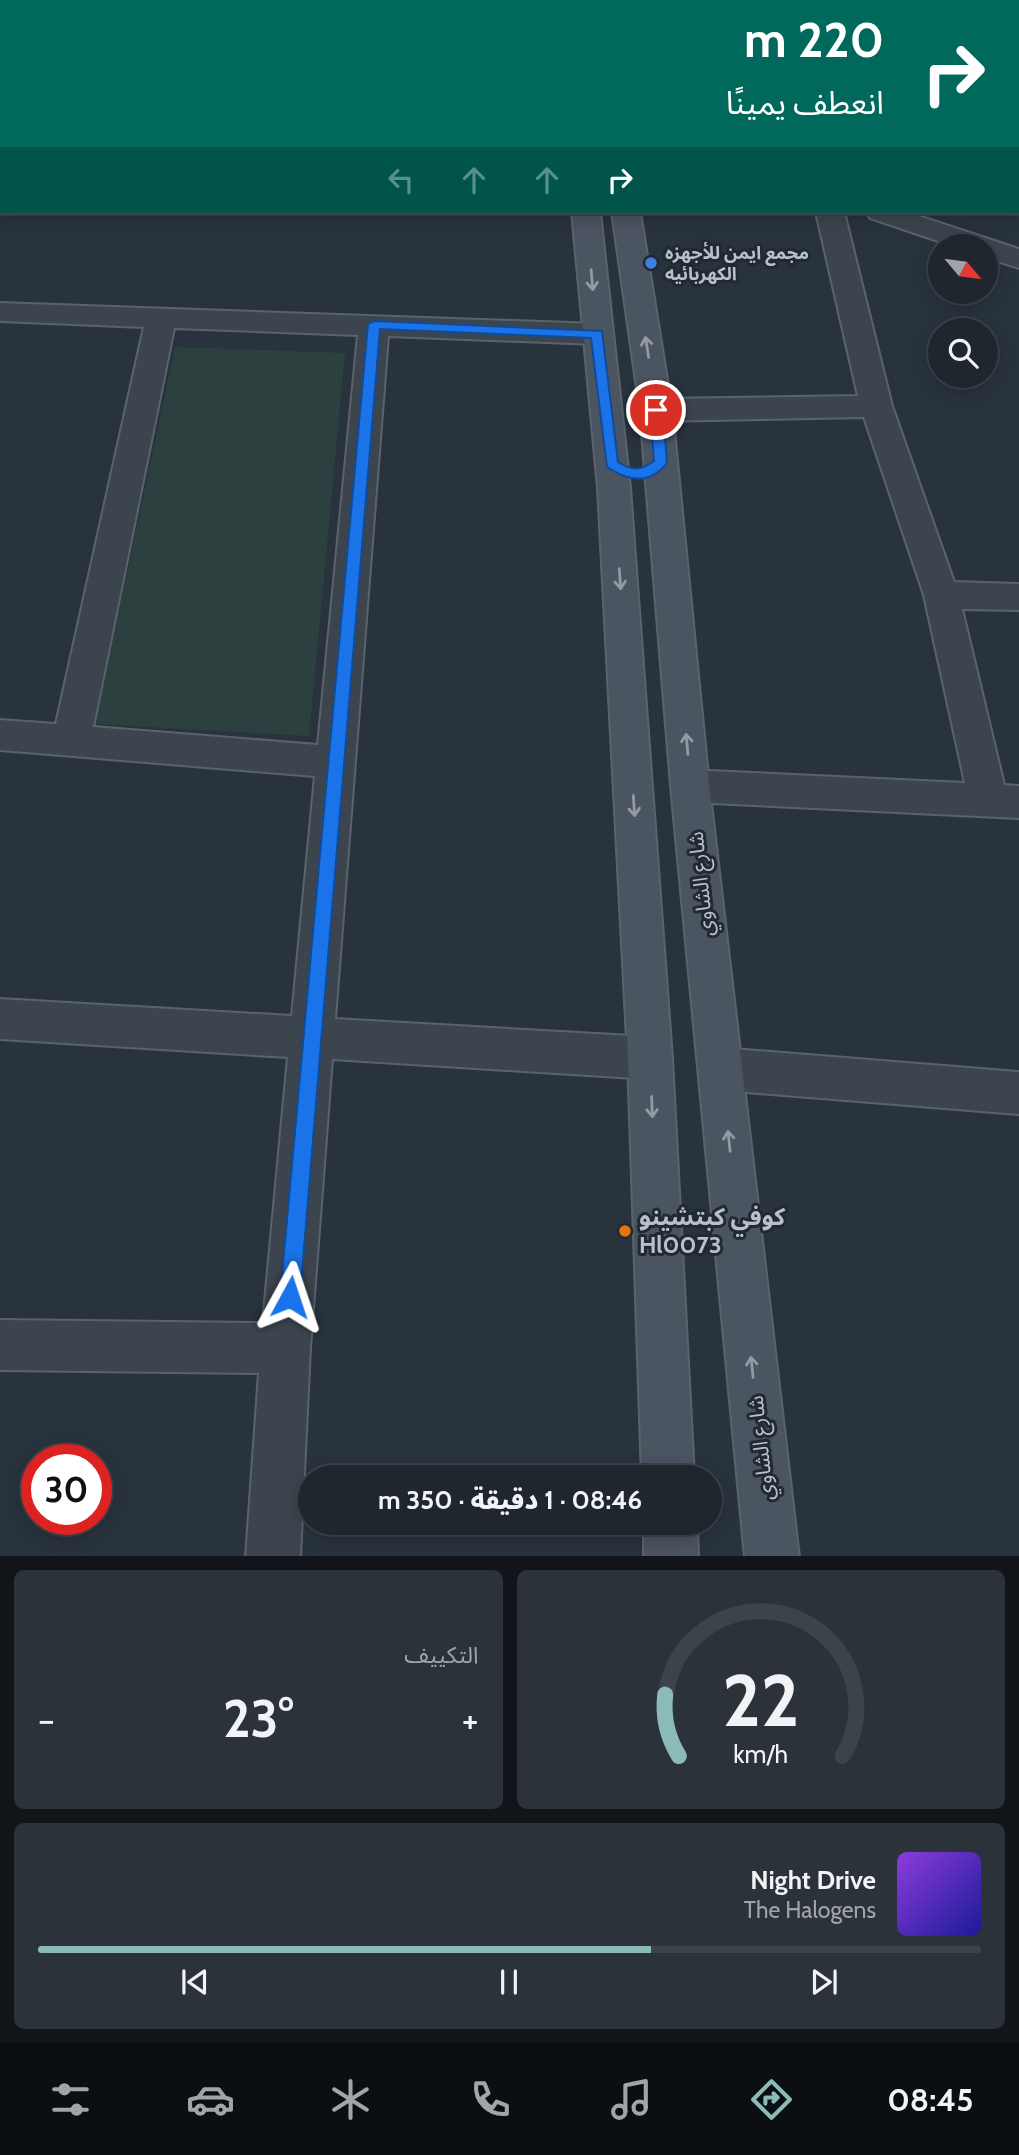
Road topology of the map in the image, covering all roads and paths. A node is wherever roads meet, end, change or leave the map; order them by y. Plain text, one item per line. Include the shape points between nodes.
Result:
1 (586, 214) edge
2 (626, 214) edge
3 (830, 214) edge
4 (886, 214) edge
5 (945, 234) edge
6 (998, 252) edge
7 (1019, 259) edge
8 (0, 312) edge
9 (161, 317) junction
10 (374, 324) junction
11 (597, 334) junction
12 (876, 406) junction
13 (656, 410) junction
14 (661, 463) junction
15 (612, 464) junction
16 (665, 517) junction
17 (616, 519) junction
18 (941, 595) junction
19 (1019, 597) edge
20 (0, 734) edge
21 (71, 740) junction
22 (335, 762) junction
23 (691, 786) junction
24 (1004, 801) edge
25 (0, 1019) edge
26 (313, 1039) junction
27 (650, 1058) junction
28 (721, 1069) junction
29 (1019, 1093) edge
30 (0, 1345) edge
31 (285, 1348) junction
32 (667, 1465) edge
33 (670, 1535) edge
34 (273, 1556) edge
35 (671, 1556) edge
36 (772, 1556) edge

1 -> 11 street
13 -> 2 street, شارع الشاوي
3 - 12 street
4 - 5 street
6 - 7 street
8 - 9 street
9 - 10 street
9 - 21 street
10 - 11 street
10 - 22 street
11 - 15 street
12 - 13 street
12 - 18 street
13 - 14 street, شارع الشاوي
14 - 15 street via 638,475
14 - 16 street, شارع الشاوي
15 - 17 street
16 - 17 street via 650,507 638,506
23 -> 16 street, شارع الشاوي
17 -> 27 street
18 - 19 street
18 - 24 street
20 - 21 street
21 - 22 street
22 - 26 street
23 - 24 street
23 - 28 street, شارع الشاوي
25 - 26 street
26 - 27 street
26 - 31 street
27 -> 32 street
28 - 29 street
36 -> 28 street, شارع الشاوي
30 - 31 street
31 - 34 street
33 - 35 street

